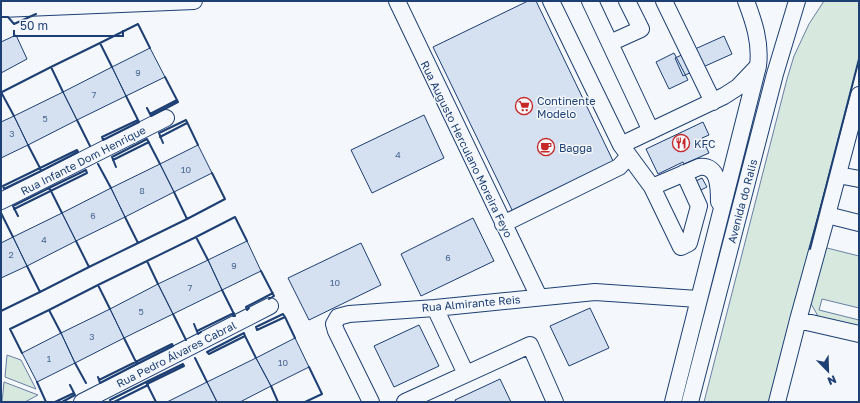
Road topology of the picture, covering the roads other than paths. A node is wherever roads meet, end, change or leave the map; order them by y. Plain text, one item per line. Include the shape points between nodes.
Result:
1 (194, 1) edge
2 (397, 1) edge
3 (551, 1) edge
4 (590, 1) edge
5 (627, 1) edge
6 (664, 1) edge
7 (746, 1) edge
8 (797, 1) edge
9 (1, 9) edge
10 (610, 43) junction
11 (758, 66) junction
12 (858, 100) edge
13 (714, 102) junction
14 (166, 118) dead end
15 (650, 131) junction
16 (625, 151) junction
17 (684, 173) junction
18 (838, 175) junction
19 (859, 179) edge
20 (652, 187) junction
21 (1, 201) edge
22 (827, 215) junction
23 (719, 219) junction
24 (859, 223) edge
25 (503, 224) junction
26 (539, 297) junction
27 (698, 298) junction
28 (270, 306) dead end
29 (436, 308) junction
30 (798, 320) junction
31 (859, 334) edge
32 (466, 374) junction
33 (415, 400) edge
34 (82, 402) edge
35 (371, 402) edge
36 (556, 402) edge
37 (673, 402) edge
38 (690, 402) edge
39 (777, 402) edge

1 - 9 street
2 - 25 street, Rua Augusto Herculano Moreira Feyo
3 - 16 street
4 - 10 street
5 - 10 street via 641,29
6 - 13 street
7 - 11 street, Avenida do Ralis via 757,35
8 - 38 street, Avenida do Ralis via 775,74
10 - 15 street
11 - 13 street via 738,87
11 - 23 street, Avenida do Ralis
12 - 18 street
13 - 15 street
14 - 21 street, Rua Infante Dom Henrique
15 - 16 street
16 - 20 street
16 - 25 street via 619,167
17 - 20 street
17 - 20 street via 699,206 689,243 681,247
17 - 23 street via 704,166 717,178
18 - 19 street
18 - 22 street
22 - 24 street
22 - 30 street
23 - 27 street, Avenida do Ralis
25 - 26 street, Rua Augusto Herculano Moreira Feyo
26 - 27 street, Rua Almirante Reis via 594,292
26 - 29 street, Rua Almirante Reis
27 - 37 street, Avenida do Ralis
28 - 34 street, Rua Pedro Álvares Cabral
29 - 32 street
29 - 35 street, Rua Almirante Reis via 338,317 334,324 336,332
30 - 31 street
30 - 39 street
32 - 33 street
32 - 36 street via 530,345

